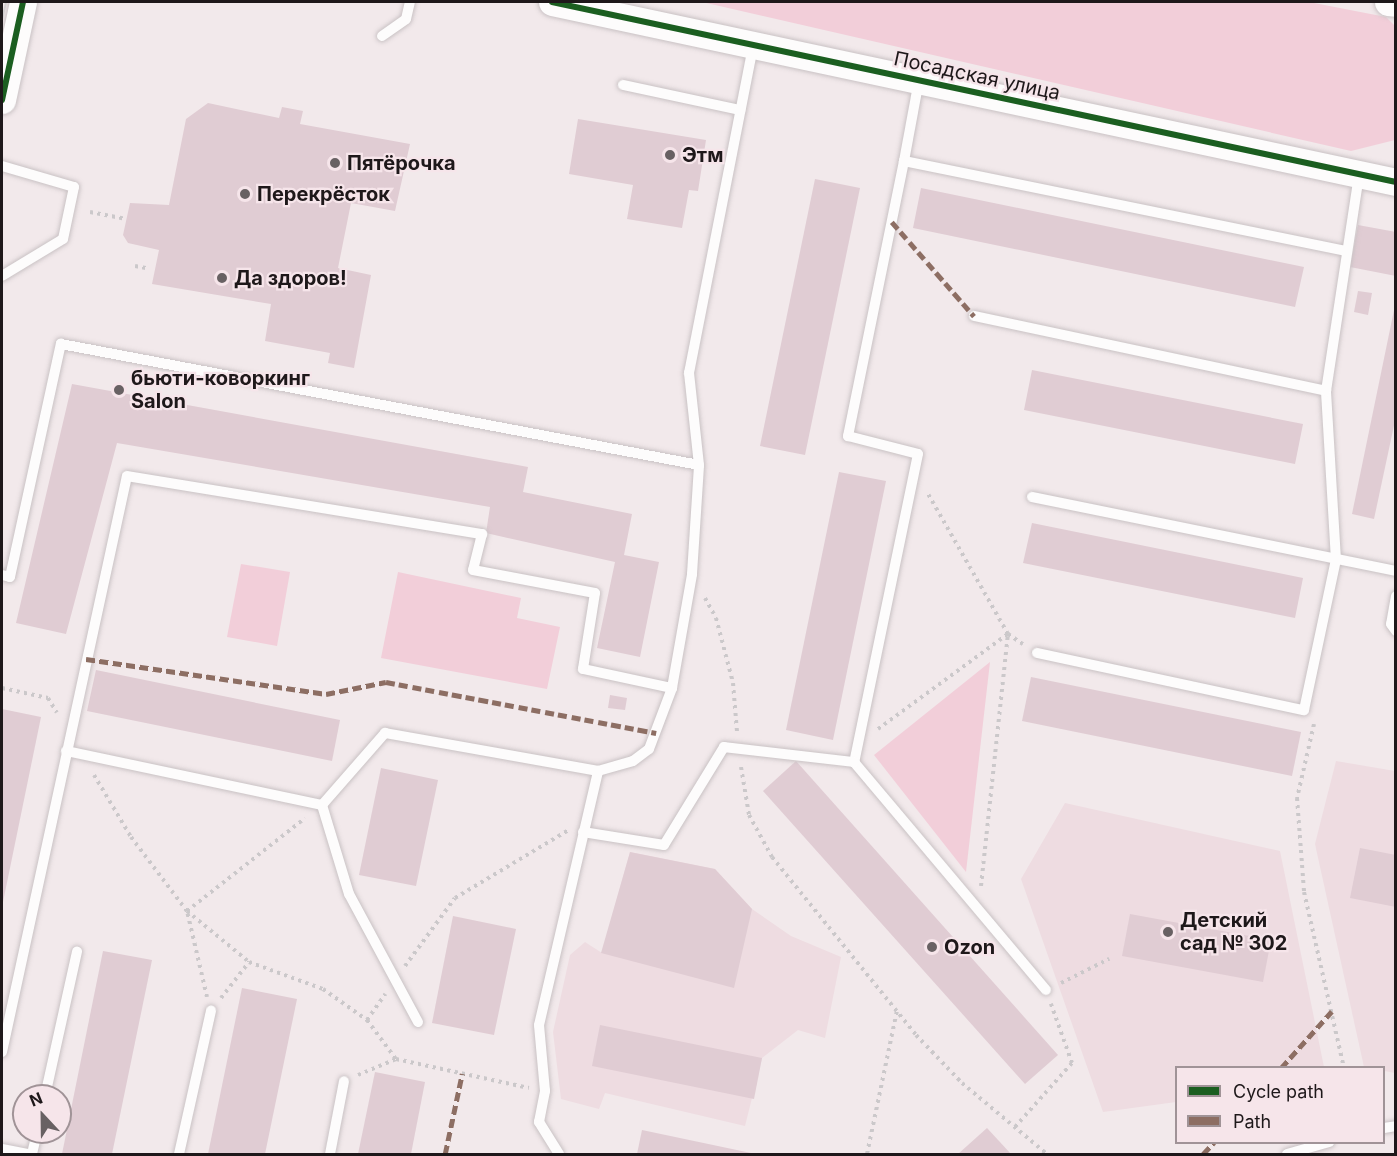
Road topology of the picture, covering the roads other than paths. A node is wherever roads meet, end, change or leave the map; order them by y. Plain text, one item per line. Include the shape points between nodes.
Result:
1 (23, 2) edge
2 (410, 2) edge
3 (552, 2) edge
4 (1388, 2) edge
5 (1395, 3) edge
6 (382, 36) dead end
7 (753, 47) junction
8 (920, 80) junction
9 (623, 85) dead end
10 (2, 100) edge
11 (740, 110) junction
12 (904, 161) junction
13 (2, 166) edge
14 (1359, 176) junction
15 (1395, 182) edge
16 (1343, 250) junction
17 (2, 276) edge
18 (974, 316) dead end
19 (1326, 391) junction
20 (699, 465) junction
21 (1032, 497) dead end
22 (1336, 560) junction
23 (1395, 571) edge
24 (2, 575) edge
25 (1395, 596) edge
26 (1395, 631) edge
27 (1037, 653) road end
28 (672, 688) junction
29 (66, 751) junction
30 (854, 762) junction
31 (598, 771) junction
32 (322, 805) junction
33 (583, 832) junction
34 (77, 952) dead end
35 (1046, 990) road end
36 (211, 1011) road end
37 (418, 1022) dead end
38 (2, 1052) edge
39 (344, 1081) road end
40 (48, 1084) edge
41 (1326, 1144) edge
42 (2, 1149) edge
43 (28, 1155) edge
44 (180, 1155) edge
45 (330, 1155) edge
46 (559, 1155) edge
47 (1287, 1155) edge

1 - 10 street
2 - 6 lane via 406,19
3 - 7 street, Посадская улица
4 - 5 street
7 - 8 street, Посадская улица
7 - 11 lane
8 - 12 lane
8 - 14 street, Посадская улица
9 - 11 lane
11 - 20 lane via 689,374
12 - 16 lane
12 - 30 lane via 848,436 918,454
13 - 17 lane via 74,187 63,239
14 - 15 street, Посадская улица
14 - 16 lane
16 - 19 lane
18 - 19 lane
19 - 22 lane
20 - 24 lane via 61,344 10,577
20 - 28 lane via 692,574
21 - 22 lane
22 - 23 lane
22 - 27 lane via 1304,710
25 - 26 lane
28 - 29 lane via 583,669 595,593 472,570 482,534 127,476
28 - 31 lane via 649,749 633,761
29 - 32 lane
29 - 38 lane
30 - 33 lane via 724,747 664,845
30 - 35 lane
31 - 32 lane via 385,733
31 - 33 lane
32 - 37 lane via 349,894
33 - 46 lane via 539,1025 545,1091 539,1122
34 - 40 lane
36 - 44 lane
39 - 45 lane
41 - 47 lane
42 - 43 lane

